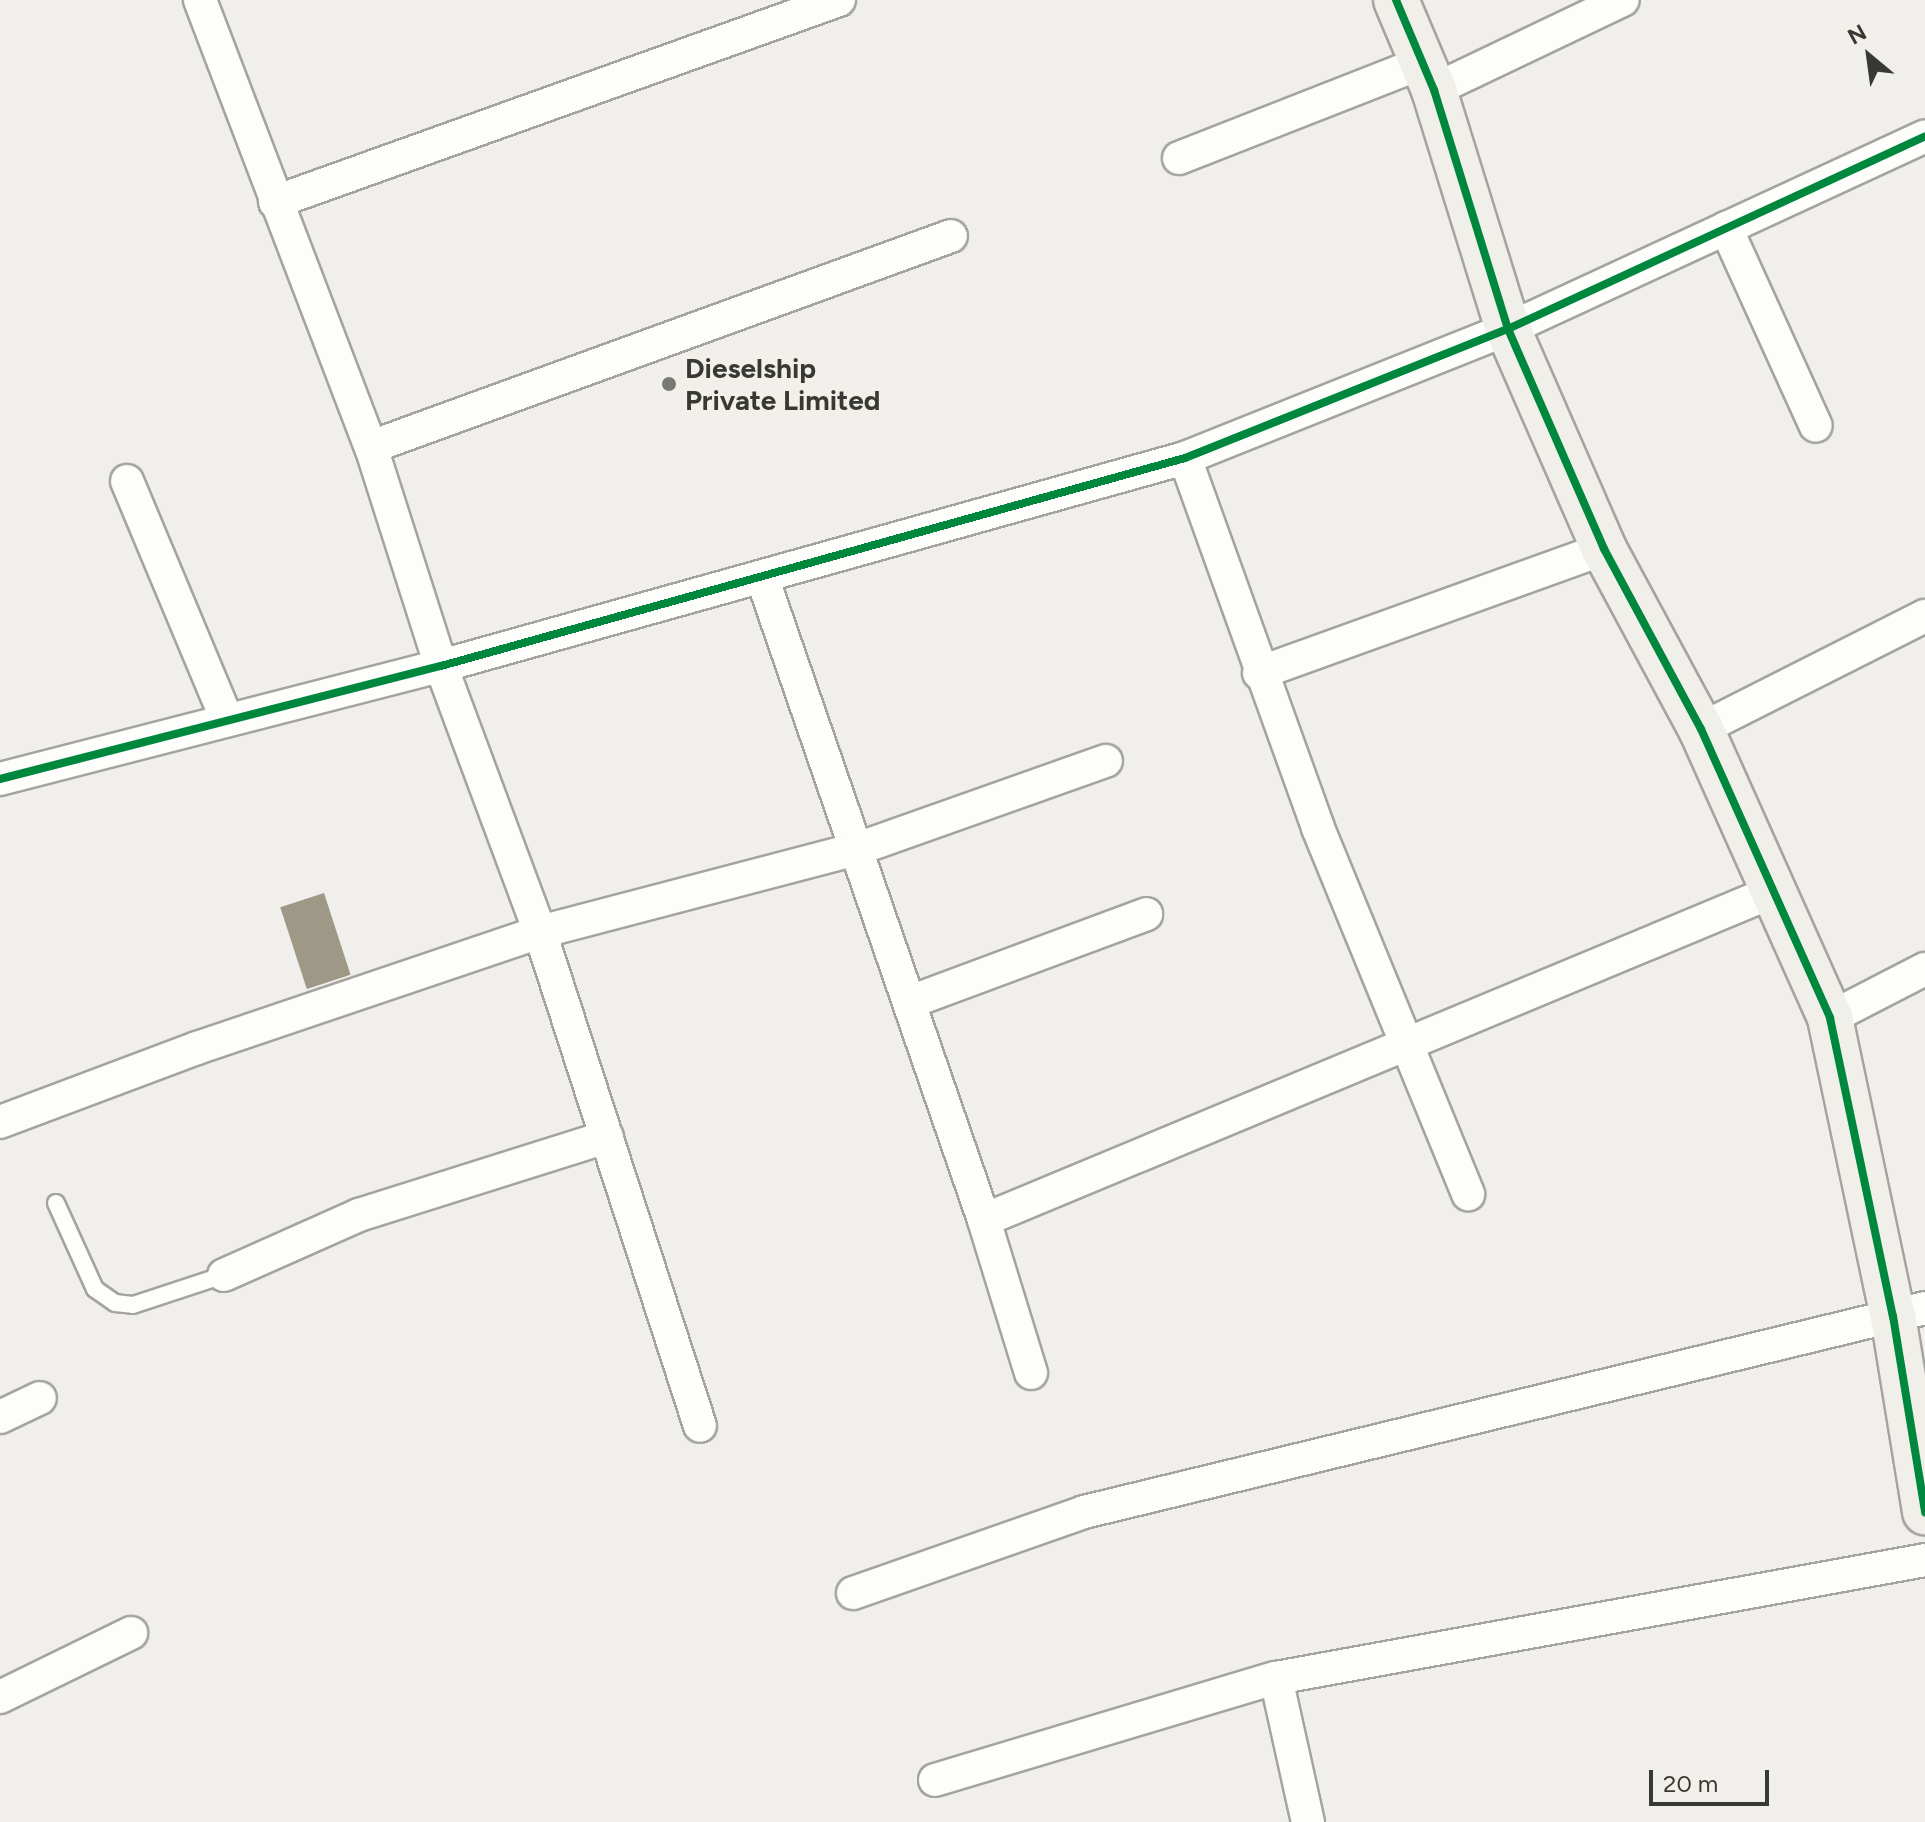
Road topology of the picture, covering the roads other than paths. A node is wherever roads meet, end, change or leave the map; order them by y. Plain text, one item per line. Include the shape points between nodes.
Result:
1 (200, 0) edge
2 (839, 0) edge
3 (1396, 0) edge
4 (1623, 0) edge
5 (1428, 77) junction
6 (1925, 136) edge
7 (1179, 158) dead end
8 (275, 202) junction
9 (1726, 228) junction
10 (951, 236) dead end
11 (1508, 329) junction
12 (1816, 426) dead end
13 (371, 447) junction
14 (1185, 458) junction
15 (127, 481) dead end
16 (1604, 549) junction
17 (762, 577) junction
18 (1925, 616) edge
19 (441, 666) junction
20 (1259, 673) junction
21 (227, 720) junction
22 (1701, 729) junction
23 (1106, 761) dead end
24 (0, 779) edge
25 (857, 849) junction
26 (1772, 892) junction
27 (1146, 914) dead end
28 (540, 932) junction
29 (1925, 969) edge
30 (910, 1002) junction
31 (1830, 1018) junction
32 (1405, 1045) junction
33 (0, 1122) edge
34 (607, 1137) junction
35 (1468, 1194) dead end
36 (56, 1203) dead end
37 (984, 1220) junction
38 (224, 1275) joint
39 (1909, 1312) edge
40 (1031, 1373) dead end
41 (40, 1398) dead end
42 (0, 1417) edge
43 (700, 1426) dead end
44 (1925, 1512) edge
45 (1925, 1560) edge
46 (853, 1593) dead end
47 (131, 1633) dead end
48 (1276, 1678) junction
49 (0, 1697) edge
50 (935, 1780) dead end
51 (1308, 1822) edge

1 - 8 street
2 - 8 street
3 - 5 street
4 - 5 street
5 - 7 street
5 - 11 street
6 - 9 street
8 - 13 street
9 - 11 street
9 - 12 street
10 - 13 street
11 - 14 street
11 - 16 street
13 - 19 street
14 - 17 street
14 - 20 street
15 - 21 street
16 - 20 street
16 - 22 street
17 - 19 street
17 - 25 street
18 - 22 street
19 - 21 street
19 - 28 street
20 - 32 street
21 - 24 street
22 - 26 street
23 - 25 street
25 - 28 street
25 - 30 street
26 - 31 street
26 - 32 street
27 - 30 street
28 - 33 street via 197,1048
28 - 34 street
29 - 31 street
30 - 37 street
31 - 39 street
32 - 35 street
32 - 37 street
34 - 38 street via 359,1215
34 - 43 street
36 - 38 lane via 95,1289 115,1303 133,1305
37 - 40 street
39 - 44 street
39 - 46 street via 1084,1512
41 - 42 street
45 - 48 street
47 - 49 street
48 - 50 street
48 - 51 street

